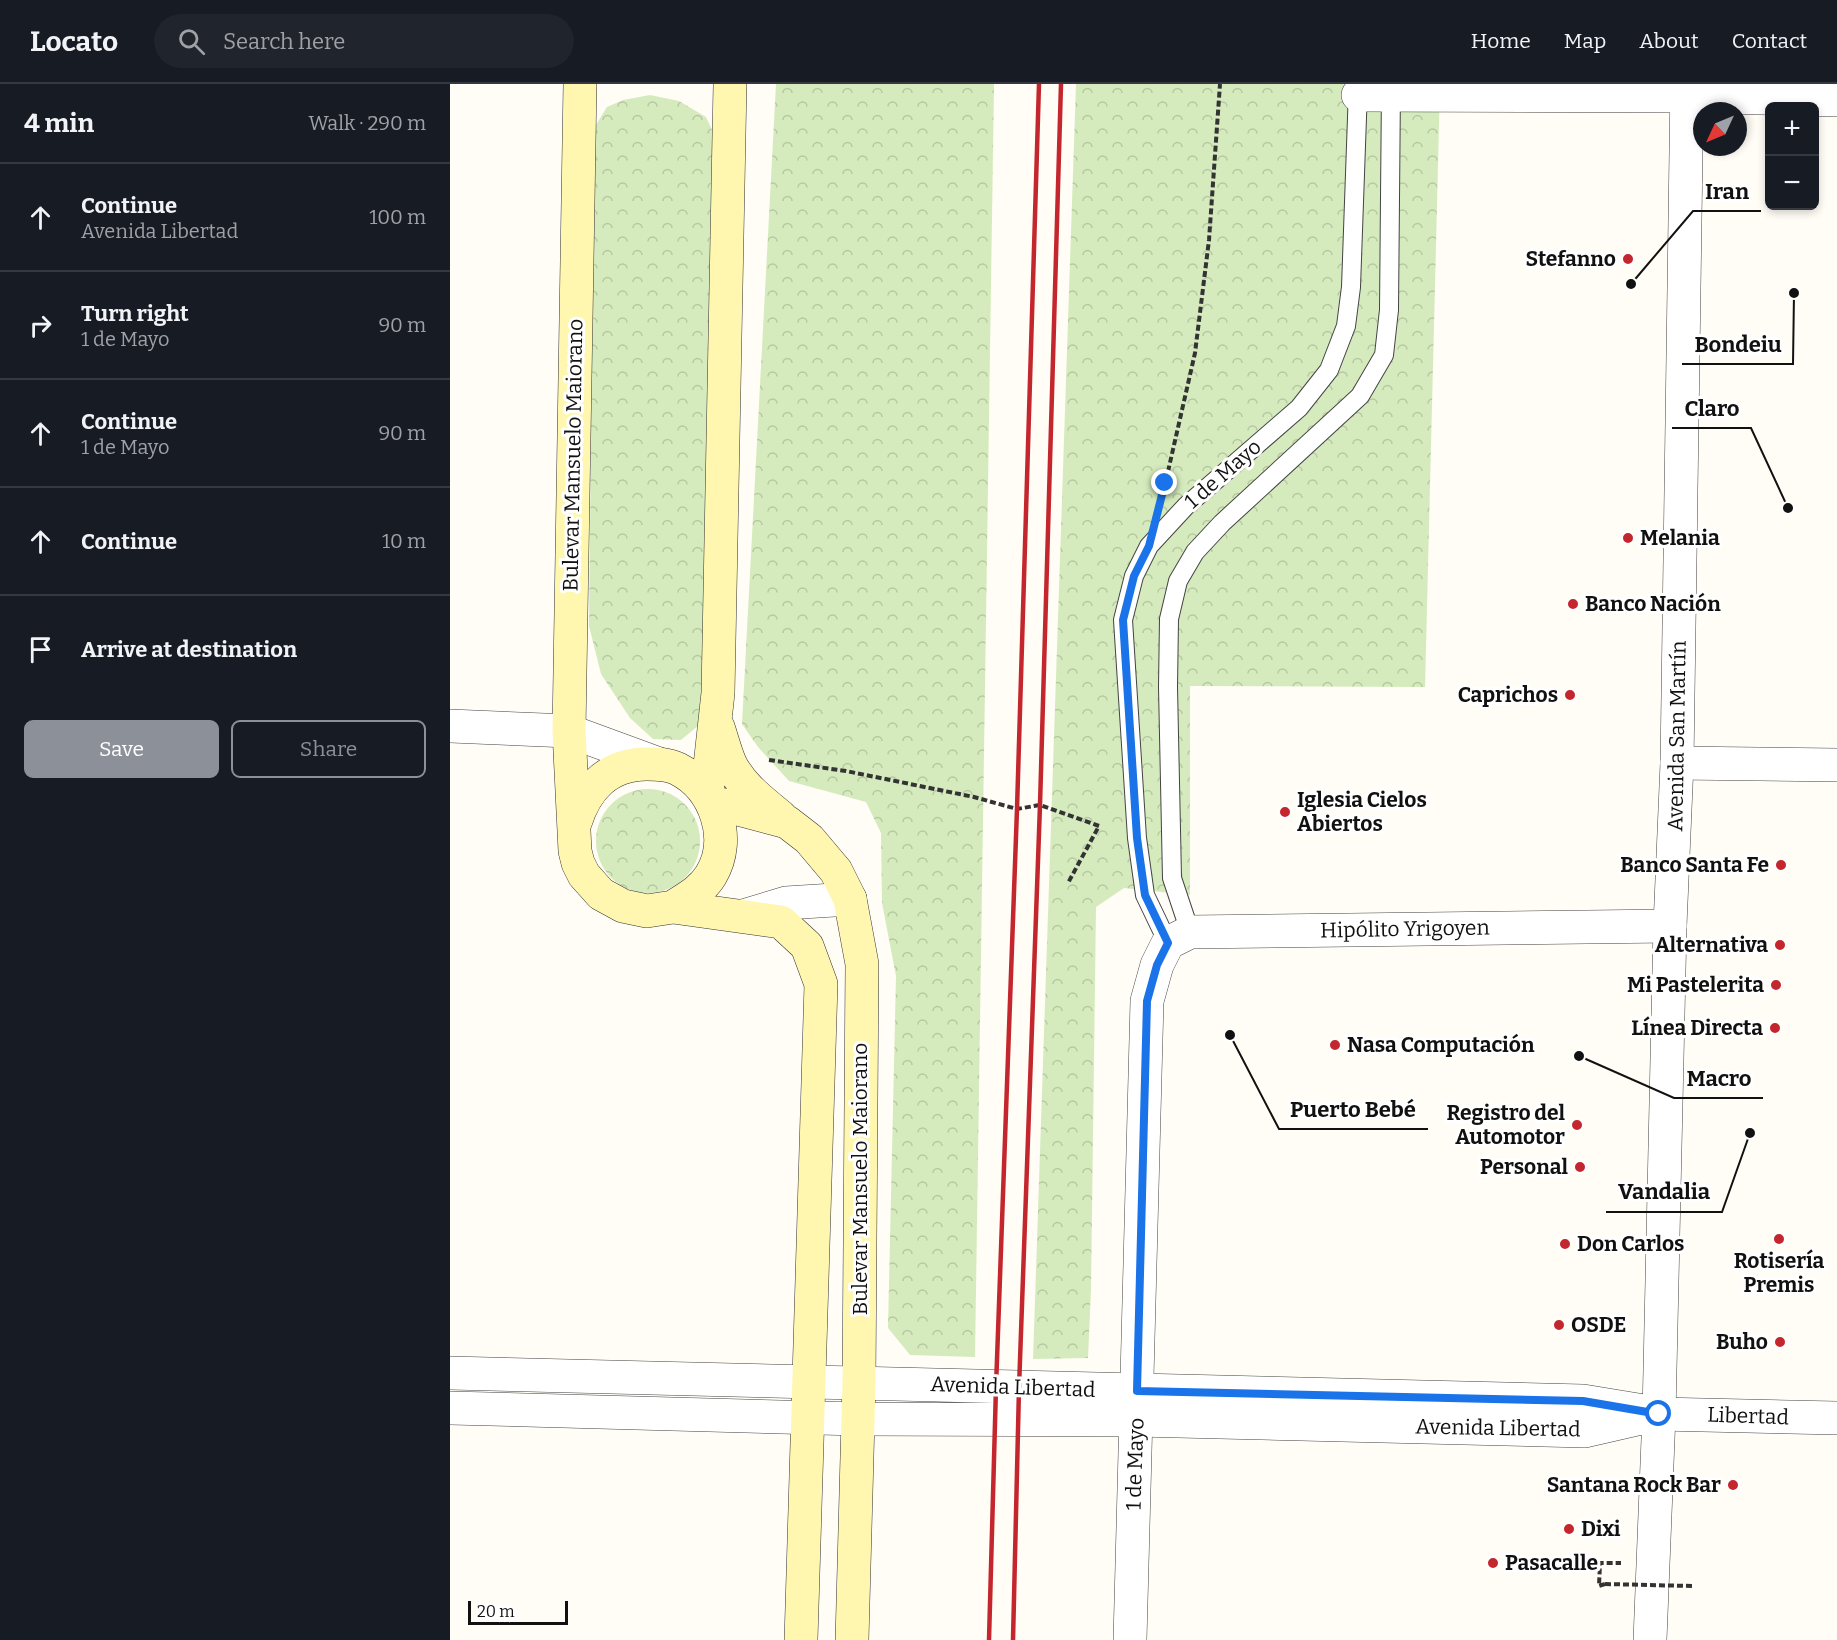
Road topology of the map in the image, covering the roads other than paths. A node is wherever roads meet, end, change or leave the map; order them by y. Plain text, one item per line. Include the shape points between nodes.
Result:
1 (580, 84) edge
2 (730, 84) edge
3 (1358, 90) edge
4 (1391, 90) edge
5 (1687, 90) edge
6 (1837, 100) edge
7 (716, 721) junction
8 (450, 726) edge
9 (569, 731) junction
10 (1677, 763) junction
11 (659, 764) junction
12 (1837, 765) edge
13 (709, 797) junction
14 (788, 822) junction
15 (574, 826) junction
16 (850, 898) junction
17 (673, 907) junction
18 (743, 916) junction
19 (1670, 926) junction
20 (1172, 946) junction
21 (450, 1373) edge
22 (810, 1382) junction
23 (859, 1383) junction
24 (1136, 1406) junction
25 (450, 1408) edge
26 (1659, 1414) junction
27 (808, 1417) junction
28 (1837, 1418) edge
29 (858, 1419) junction
30 (801, 1640) edge
31 (852, 1640) edge
32 (1130, 1640) edge
33 (1650, 1640) edge

1 - 9 main road, Bulevar Mansuelo Maiorano
2 - 7 main road, Bulevar Mansuelo Maiorano
3 - 4 street
3 - 20 lane, 1 de Mayo via 1347,326 1329,370 1299,408 1186,506 1149,546 1134,576 1123,620 1137,838 1145,895
4 - 5 street
4 - 20 lane, 1 de Mayo via 1389,310 1384,354 1360,396 1222,523 1195,552 1178,581 1169,619
5 - 6 street
5 - 10 street, Avenida San Martín
7 - 13 main road, Bulevar Mansuelo Maiorano
7 - 14 main road via 738,777
8 - 9 street
9 - 11 street
9 - 15 main road, Bulevar Mansuelo Maiorano
10 - 12 street
10 - 19 street, Avenida San Martín
11 - 13 main road, Bulevar Mansuelo Maiorano via 686,774
11 - 15 main road, Bulevar Mansuelo Maiorano via 636,764 614,771 595,785 581,804
13 - 14 main road, Bulevar Mansuelo Maiorano
13 - 17 main road, Bulevar Mansuelo Maiorano via 720,825 720,851 711,875 695,894
14 - 16 main road, Bulevar Mansuelo Maiorano via 809,839 836,871
15 - 17 main road, Bulevar Mansuelo Maiorano via 578,863 601,894 623,906 647,911
16 - 18 street via 786,903
16 - 23 main road, Bulevar Mansuelo Maiorano via 862,964
17 - 18 main road, Bulevar Mansuelo Maiorano
18 - 22 main road, Bulevar Mansuelo Maiorano via 781,922 807,945 821,984
19 - 20 street, Hipólito Yrigoyen
19 - 26 street, Avenida San Martín
20 - 24 street, 1 de Mayo via 1147,1001
21 - 22 street, Avenida Libertad
22 - 23 street, Avenida Libertad
22 - 27 main road, Bulevar Mansuelo Maiorano
23 - 24 street, Avenida Libertad
23 - 29 main road, Bulevar Mansuelo Maiorano
24 - 26 street, Avenida Libertad via 1583,1401
24 - 29 street, Avenida Libertad
24 - 32 street, 1 de Mayo
25 - 27 street, Avenida Libertad
26 - 28 street, Libertad
26 - 33 street, Avenida San Martín
27 - 29 street, Avenida Libertad
27 - 30 main road, Bulevar Mansuelo Maiorano
29 - 31 main road, Bulevar Mansuelo Maiorano

